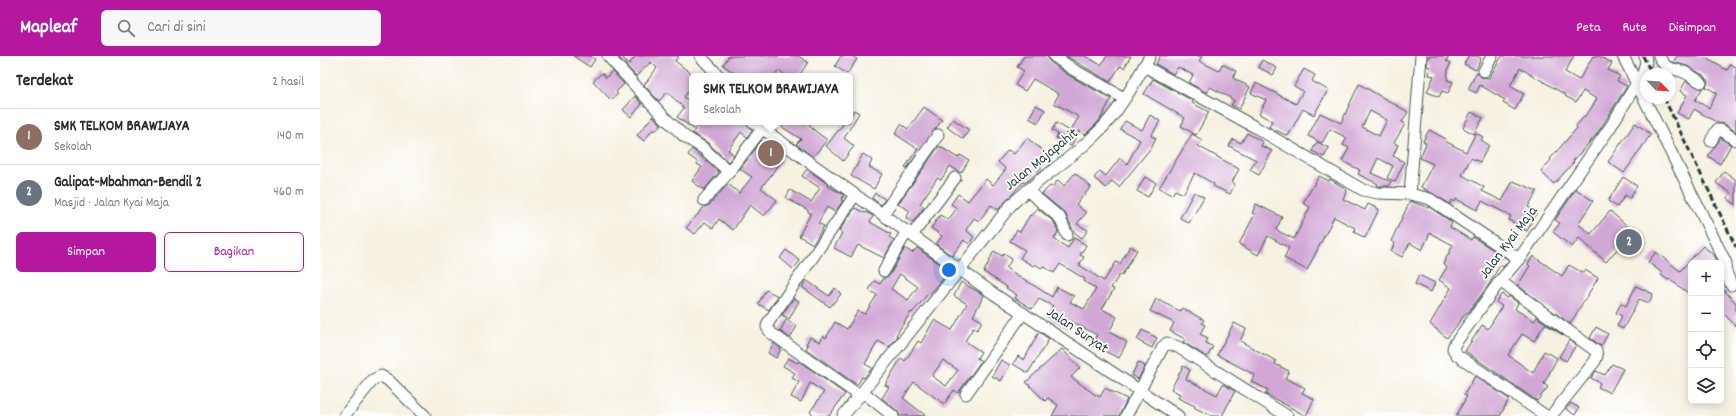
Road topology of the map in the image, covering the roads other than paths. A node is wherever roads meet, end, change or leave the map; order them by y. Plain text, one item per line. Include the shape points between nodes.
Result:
1 (608, 56) edge
2 (700, 56) edge
3 (1054, 56) edge
4 (1150, 56) edge
5 (1421, 56) edge
6 (1492, 56) edge
7 (1623, 56) edge
8 (1645, 56) edge
9 (1659, 56) edge
10 (1144, 66) junction
11 (1484, 71) dead end
12 (716, 73) edge
13 (1701, 82) dead end
14 (1637, 85) junction
15 (1124, 98) junction
16 (758, 125) edge
17 (938, 135) dead end
18 (1736, 140) edge
19 (1711, 141) dead end
20 (729, 172) junction
21 (955, 178) dead end
22 (1027, 190) junction
23 (1405, 193) junction
24 (855, 195) junction
25 (704, 200) dead end
26 (883, 214) junction
27 (910, 233) junction
28 (1067, 235) dead end
29 (1519, 259) junction
30 (960, 269) junction
31 (884, 271) dead end
32 (1500, 281) junction
33 (1731, 285) dead end
34 (1023, 313) junction
35 (1140, 392) junction
36 (861, 394) junction
37 (966, 394) dead end
38 (344, 416) edge
39 (425, 416) edge
40 (843, 416) edge
41 (893, 416) edge
42 (1126, 416) edge
43 (1178, 416) edge
44 (1287, 416) edge
45 (1546, 416) edge
46 (1551, 416) edge

1 - 20 street via 664,117
2 - 12 street
3 - 15 street
4 - 10 street, Jalan Majapahit
5 - 23 street
6 - 11 street
7 - 14 street
8 - 14 street, Jalan Kyai Maja via 1643,73
9 - 13 street via 1666,67 1684,72
10 - 15 street, Jalan Majapahit
10 - 23 street via 1363,190
14 - 29 street, Jalan Kyai Maja
14 - 33 street via 1726,262
15 - 22 street, Jalan Majapahit via 1097,134
16 - 20 street
16 - 24 street, Jalan Suryat
17 - 26 street
18 - 19 street via 1717,130
20 - 25 street
21 - 27 street
22 - 28 street via 1060,218
22 - 30 street, Jalan Majapahit via 1011,205
23 - 29 street via 1430,199 1443,206
24 - 26 street, Jalan Suryat
24 - 36 street via 767,327 771,333
26 - 27 street, Jalan Suryat
27 - 30 street, Jalan Suryat
27 - 31 street
29 - 32 street, Jalan Kyai Maja
30 - 34 street, Jalan Suryat
30 - 36 street, Jalan Majapahit
32 - 45 street, Jalan Kyai Maja via 1454,344 1454,349 1457,356
32 - 46 street via 1596,351 1594,361
34 - 35 street, Jalan Suryat
34 - 37 street
35 - 42 street
35 - 43 street, Jalan Suryat
35 - 44 street via 1167,343
36 - 40 street, Jalan Majapahit
36 - 41 street
38 - 39 street via 373,380 381,376

